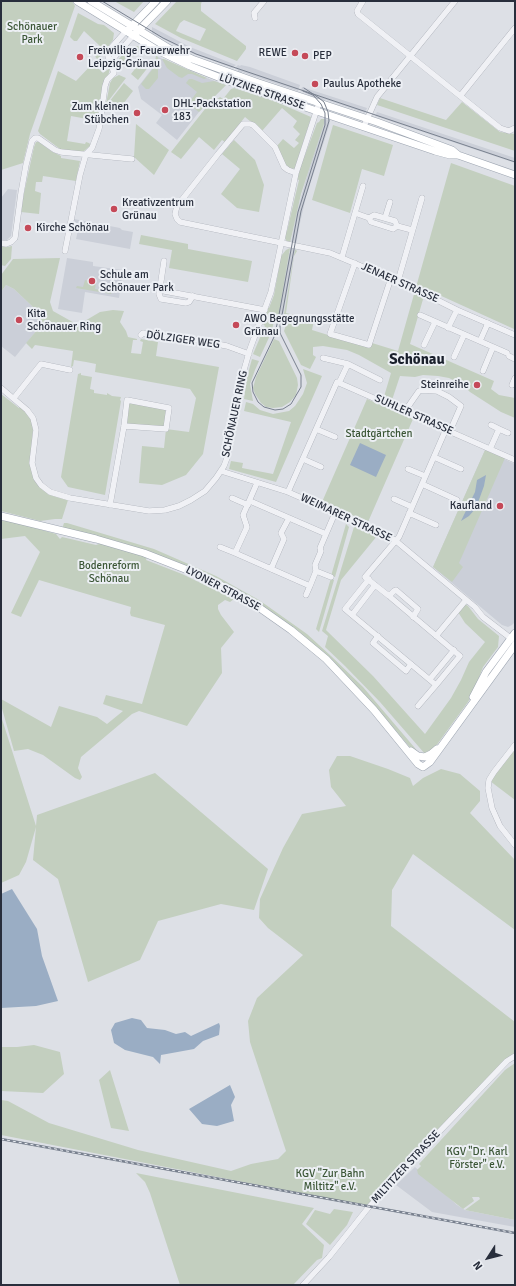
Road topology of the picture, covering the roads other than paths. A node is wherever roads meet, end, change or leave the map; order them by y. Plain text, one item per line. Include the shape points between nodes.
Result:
1 (77, 1) edge
2 (91, 1) edge
3 (156, 1) edge
4 (167, 1) edge
5 (264, 1) edge
6 (363, 1) edge
7 (455, 1) edge
8 (255, 18) dead end
9 (147, 21) junction
10 (515, 28) edge
11 (129, 29) junction
12 (136, 33) junction
13 (153, 39) junction
14 (410, 56) junction
15 (110, 62) junction
16 (460, 95) junction
17 (318, 107) junction
18 (365, 123) junction
19 (515, 128) edge
20 (86, 154) junction
21 (132, 159) dead end
22 (296, 173) junction
23 (515, 175) edge
24 (363, 186) dead end
25 (422, 198) dead end
26 (390, 202) dead end
27 (355, 213) junction
28 (369, 218) junction
29 (385, 218) junction
30 (397, 226) junction
31 (412, 230) junction
32 (1, 243) edge
33 (282, 243) junction
34 (65, 252) dead end
35 (342, 257) junction
36 (164, 261) dead end
37 (355, 263) junction
38 (391, 278) junction
39 (398, 281) junction
40 (159, 290) junction
41 (193, 296) junction
42 (265, 310) junction
43 (457, 310) junction
44 (420, 315) dead end
45 (435, 322) junction
46 (488, 323) junction
47 (448, 328) junction
48 (141, 335) dead end
49 (464, 335) junction
50 (515, 335) edge
51 (480, 341) junction
52 (424, 346) dead end
53 (493, 347) junction
54 (248, 354) junction
55 (510, 356) edge
56 (454, 357) dead end
57 (323, 358) dead end
58 (348, 364) junction
59 (70, 370) dead end
60 (483, 370) dead end
61 (515, 378) edge
62 (380, 380) dead end
63 (338, 382) junction
64 (512, 385) dead end
65 (1, 388) edge
66 (14, 398) junction
67 (405, 412) junction
68 (491, 425) dead end
69 (124, 426) junction
70 (316, 429) junction
71 (500, 429) junction
72 (448, 430) junction
73 (508, 433) dead end
74 (335, 437) dead end
75 (490, 449) junction
76 (434, 457) junction
77 (303, 459) junction
78 (515, 460) edge
79 (320, 467) dead end
80 (408, 469) dead end
81 (461, 469) dead end
82 (221, 471) junction
83 (425, 476) junction
84 (258, 483) junction
85 (422, 484) junction
86 (288, 492) junction
87 (232, 498) dead end
88 (394, 499) dead end
89 (457, 500) dead end
90 (249, 503) junction
91 (110, 505) junction
92 (411, 510) junction
93 (335, 513) junction
94 (1, 516) edge
95 (289, 518) junction
96 (436, 525) dead end
97 (326, 534) junction
98 (396, 541) junction
99 (220, 547) dead end
100 (235, 553) junction
101 (271, 569) junction
102 (316, 571) junction
103 (331, 577) dead end
104 (368, 580) junction
105 (375, 585) junction
106 (310, 586) junction
107 (306, 595) dead end
108 (389, 596) junction
109 (403, 597) junction
110 (353, 598) junction
111 (466, 600) junction
112 (360, 603) junction
113 (398, 604) junction
114 (352, 614) junction
115 (413, 617) junction
116 (378, 636) junction
117 (436, 636) junction
118 (514, 638) edge
119 (515, 646) edge
120 (395, 650) junction
121 (454, 650) junction
122 (389, 657) junction
123 (411, 664) junction
124 (430, 679) junction
125 (436, 685) junction
126 (418, 706) dead end
127 (460, 720) junction
128 (515, 745) edge
129 (515, 845) edge
130 (515, 1056) edge
131 (303, 1285) edge

1 - 11 main road, LÜTZNER STRASSE
2 - 11 main road, LÜTZNER STRASSE
3 - 11 main road
4 - 9 main road
5 - 8 street via 254,14
6 - 14 street via 357,10 358,14
7 - 14 street
9 - 12 main road
9 - 13 main road
10 - 16 street
11 - 12 main road, LÜTZNER STRASSE
11 - 15 street via 109,50
12 - 13 main road, LÜTZNER STRASSE
12 - 15 street
12 - 17 main road, LÜTZNER STRASSE via 166,55 190,66 231,82
13 - 17 main road, LÜTZNER STRASSE via 192,59
14 - 16 street
14 - 18 street via 377,97
15 - 20 street via 114,73 107,80 99,129 92,148
16 - 19 street via 500,128 509,131
17 - 18 main road, LÜTZNER STRASSE
17 - 22 street, SCHÖNAUER RING
18 - 23 main road, LÜTZNER STRASSE via 377,122
20 - 21 street
20 - 32 street via 61,152 38,138 32,141 21,192 15,238 6,244
20 - 34 street
22 - 33 street, SCHÖNAUER RING
22 - 33 street, JENAER STRASSE via 284,167 275,147 254,125 243,124 177,206 175,214 180,222
24 - 27 street
25 - 31 street
26 - 29 street
27 - 28 street
27 - 35 street
28 - 29 street via 374,215
28 - 30 street via 371,222 393,229
29 - 30 street via 395,221
30 - 31 street
31 - 39 street
33 - 35 street, JENAER STRASSE
33 - 42 street, SCHÖNAUER RING
35 - 37 street, JENAER STRASSE
36 - 40 street
37 - 38 street, JENAER STRASSE
37 - 38 street via 330,334 370,345
38 - 39 street, JENAER STRASSE
39 - 43 street, JENAER STRASSE
40 - 41 street
40 - 41 street via 161,298 183,303 189,302
41 - 42 street
42 - 54 street, SCHÖNAUER RING
43 - 46 street, JENAER STRASSE
43 - 47 street
44 - 45 street
45 - 47 street
45 - 52 street
46 - 50 street, JENAER STRASSE
46 - 51 street
47 - 49 street
48 - 54 street, DÖLZIGER WEG via 143,333 178,340 182,337 227,346
49 - 51 street
49 - 56 street
51 - 53 street
53 - 55 street
53 - 60 street
54 - 82 street, SCHÖNAUER RING via 227,458
57 - 58 street
58 - 62 street
58 - 63 street
59 - 66 street via 41,364
61 - 64 street
63 - 67 street, SUHLER STRASSE
63 - 70 street
65 - 66 street, SCHÖNAUER RING
66 - 91 street, SCHÖNAUER RING via 33,418 36,430 32,463 41,485 58,495
67 - 72 street, SUHLER STRASSE
67 - 72 street via 419,391 437,391 461,406
68 - 71 street
69 - 69 street via 127,400 170,408 166,429
69 - 91 street
70 - 74 street
70 - 77 street
71 - 73 street
71 - 75 street
72 - 75 street, SUHLER STRASSE
72 - 76 street
75 - 78 street, SUHLER STRASSE
76 - 81 street
76 - 83 street
77 - 79 street
77 - 86 street
80 - 83 street
82 - 84 street, WEIMARER STRASSE
82 - 91 street, SCHÖNAUER RING via 205,490 179,506 149,512
83 - 85 street
84 - 86 street, WEIMARER STRASSE
84 - 90 street
85 - 89 street
85 - 92 street
86 - 93 street, WEIMARER STRASSE
87 - 90 street
88 - 92 street
90 - 95 street
90 - 100 street via 243,515 247,527
92 - 96 street
92 - 98 street
93 - 97 street
93 - 98 street, WEIMARER STRASSE
94 - 127 main road, LYONER STRASSE via 144,553 190,570 235,592 273,616 314,649 360,693 418,764 423,766 430,762
95 - 97 street
95 - 101 street via 282,533 284,539
97 - 102 street via 315,565
98 - 104 street via 365,577
98 - 111 street, WEIMARER STRASSE
99 - 100 street
100 - 101 street
101 - 106 street
102 - 103 street
102 - 106 street
104 - 105 street
104 - 110 street
105 - 108 street
105 - 112 street
106 - 107 street
108 - 109 street via 396,590
108 - 113 street
109 - 113 street
109 - 115 street via 418,609
110 - 112 street
110 - 114 street via 345,609
111 - 117 street
111 - 118 street, WEIMARER STRASSE via 483,617
112 - 114 street
113 - 115 street
114 - 116 street
115 - 117 street
116 - 120 street
116 - 122 street via 373,643
117 - 121 street
118 - 127 main road via 486,672
119 - 127 main road
120 - 122 street
120 - 123 street
121 - 124 street
121 - 125 street via 460,656
122 - 123 street via 406,671
123 - 124 street
124 - 125 street
125 - 126 street
128 - 129 street via 494,772 488,788 492,808 500,826
130 - 131 street, MILTITZER STRASSE via 507,1061 414,1158

